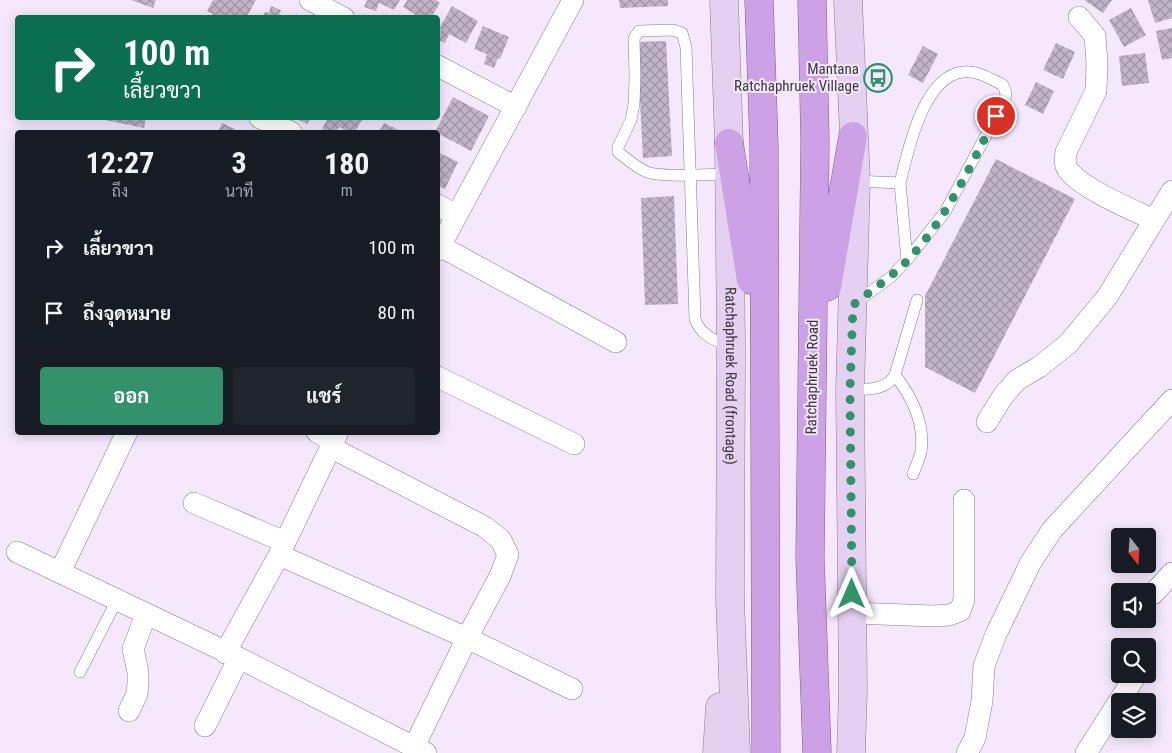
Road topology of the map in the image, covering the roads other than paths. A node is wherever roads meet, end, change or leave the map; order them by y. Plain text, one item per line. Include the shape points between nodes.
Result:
1 (310, 0) edge
2 (573, 0) edge
3 (724, 0) edge
4 (759, 0) edge
5 (812, 0) edge
6 (848, 0) edge
7 (338, 15) edge
8 (1079, 17) dead end
9 (440, 67) edge
10 (516, 106) junction
11 (264, 120) edge
12 (287, 130) edge
13 (853, 136) junction
14 (728, 142) junction
15 (729, 174) junction
16 (691, 175) junction
17 (856, 181) junction
18 (900, 183) junction
19 (1172, 191) edge
20 (440, 207) edge
21 (456, 215) junction
22 (1154, 220) junction
23 (440, 246) edge
24 (440, 249) edge
25 (907, 260) junction
26 (917, 300) dead end
27 (853, 305) junction
28 (616, 342) dead end
29 (732, 348) junction
30 (765, 366) junction
31 (813, 366) junction
32 (896, 375) junction
33 (440, 378) edge
34 (850, 390) junction
35 (1172, 400) edge
36 (987, 422) dead end
37 (126, 435) edge
38 (330, 438) edge
39 (574, 444) dead end
40 (913, 474) dead end
41 (964, 500) dead end
42 (194, 503) dead end
43 (282, 549) junction
44 (17, 552) dead end
45 (60, 572) junction
46 (1172, 573) edge
47 (1156, 590) edge
48 (730, 599) junction
49 (117, 600) junction
50 (852, 613) junction
51 (146, 614) junction
52 (467, 638) junction
53 (232, 656) junction
54 (80, 672) dead end
55 (1131, 683) edge
56 (572, 689) dead end
57 (852, 690) junction
58 (129, 710) dead end
59 (205, 726) dead end
60 (420, 750) edge
61 (717, 753) edge
62 (736, 753) edge
63 (766, 753) edge
64 (817, 753) edge
65 (851, 753) edge
66 (863, 753) edge
67 (968, 753) edge
68 (1086, 753) edge

1 - 7 street
2 - 10 street
3 - 14 main road, Ratchaphruek Road (frontage)
4 - 30 main road via 764,145
5 - 31 main road, Ratchaphruek Road via 815,141
6 - 13 main road
8 - 22 street via 1095,36 1096,91 1066,152 1067,170 1082,184
9 - 10 street
10 - 21 street
11 - 12 street
13 - 17 main road
13 - 31 main road
14 - 15 main road, Ratchaphruek Road (frontage)
14 - 30 main road
15 - 16 lane
15 - 29 main road, Ratchaphruek Road (frontage)
16 - 16 lane via 647,172 618,152 634,104 634,38 639,31 673,30 682,33 686,47
16 - 29 lane via 695,319 704,334
17 - 18 lane
17 - 27 main road
18 - 25 lane
18 - 25 lane via 922,112 942,81 954,74 973,72 1003,85 1005,100 945,212
19 - 22 street
20 - 21 street
21 - 23 street
22 - 36 street via 1108,297 1068,344 1017,380
24 - 28 street
25 - 27 lane via 891,277
26 - 32 lane
27 - 34 main road
29 - 48 main road, Ratchaphruek Road (frontage)
30 - 63 main road
31 - 64 main road, Ratchaphruek Road via 810,558
32 - 34 lane via 892,382 878,389
32 - 40 lane via 907,390 922,430 920,453
33 - 39 street
34 - 50 main road
35 - 67 street via 1052,530 1031,562 984,666 982,701 975,738
37 - 45 street
38 - 43 street
38 - 52 street via 485,527 501,540 508,556
41 - 50 street via 964,600 960,611 934,616
42 - 43 street
43 - 52 street
43 - 53 street
44 - 45 street
45 - 49 street
46 - 47 street
48 - 61 main road
48 - 62 main road, Ratchaphruek Road (frontage)
49 - 51 street
49 - 54 lane
50 - 57 main road
51 - 53 street
51 - 58 street via 133,649 138,683 137,694
52 - 56 street
52 - 60 street
53 - 59 street
53 - 60 street
55 - 68 street
57 - 65 main road
57 - 66 main road

